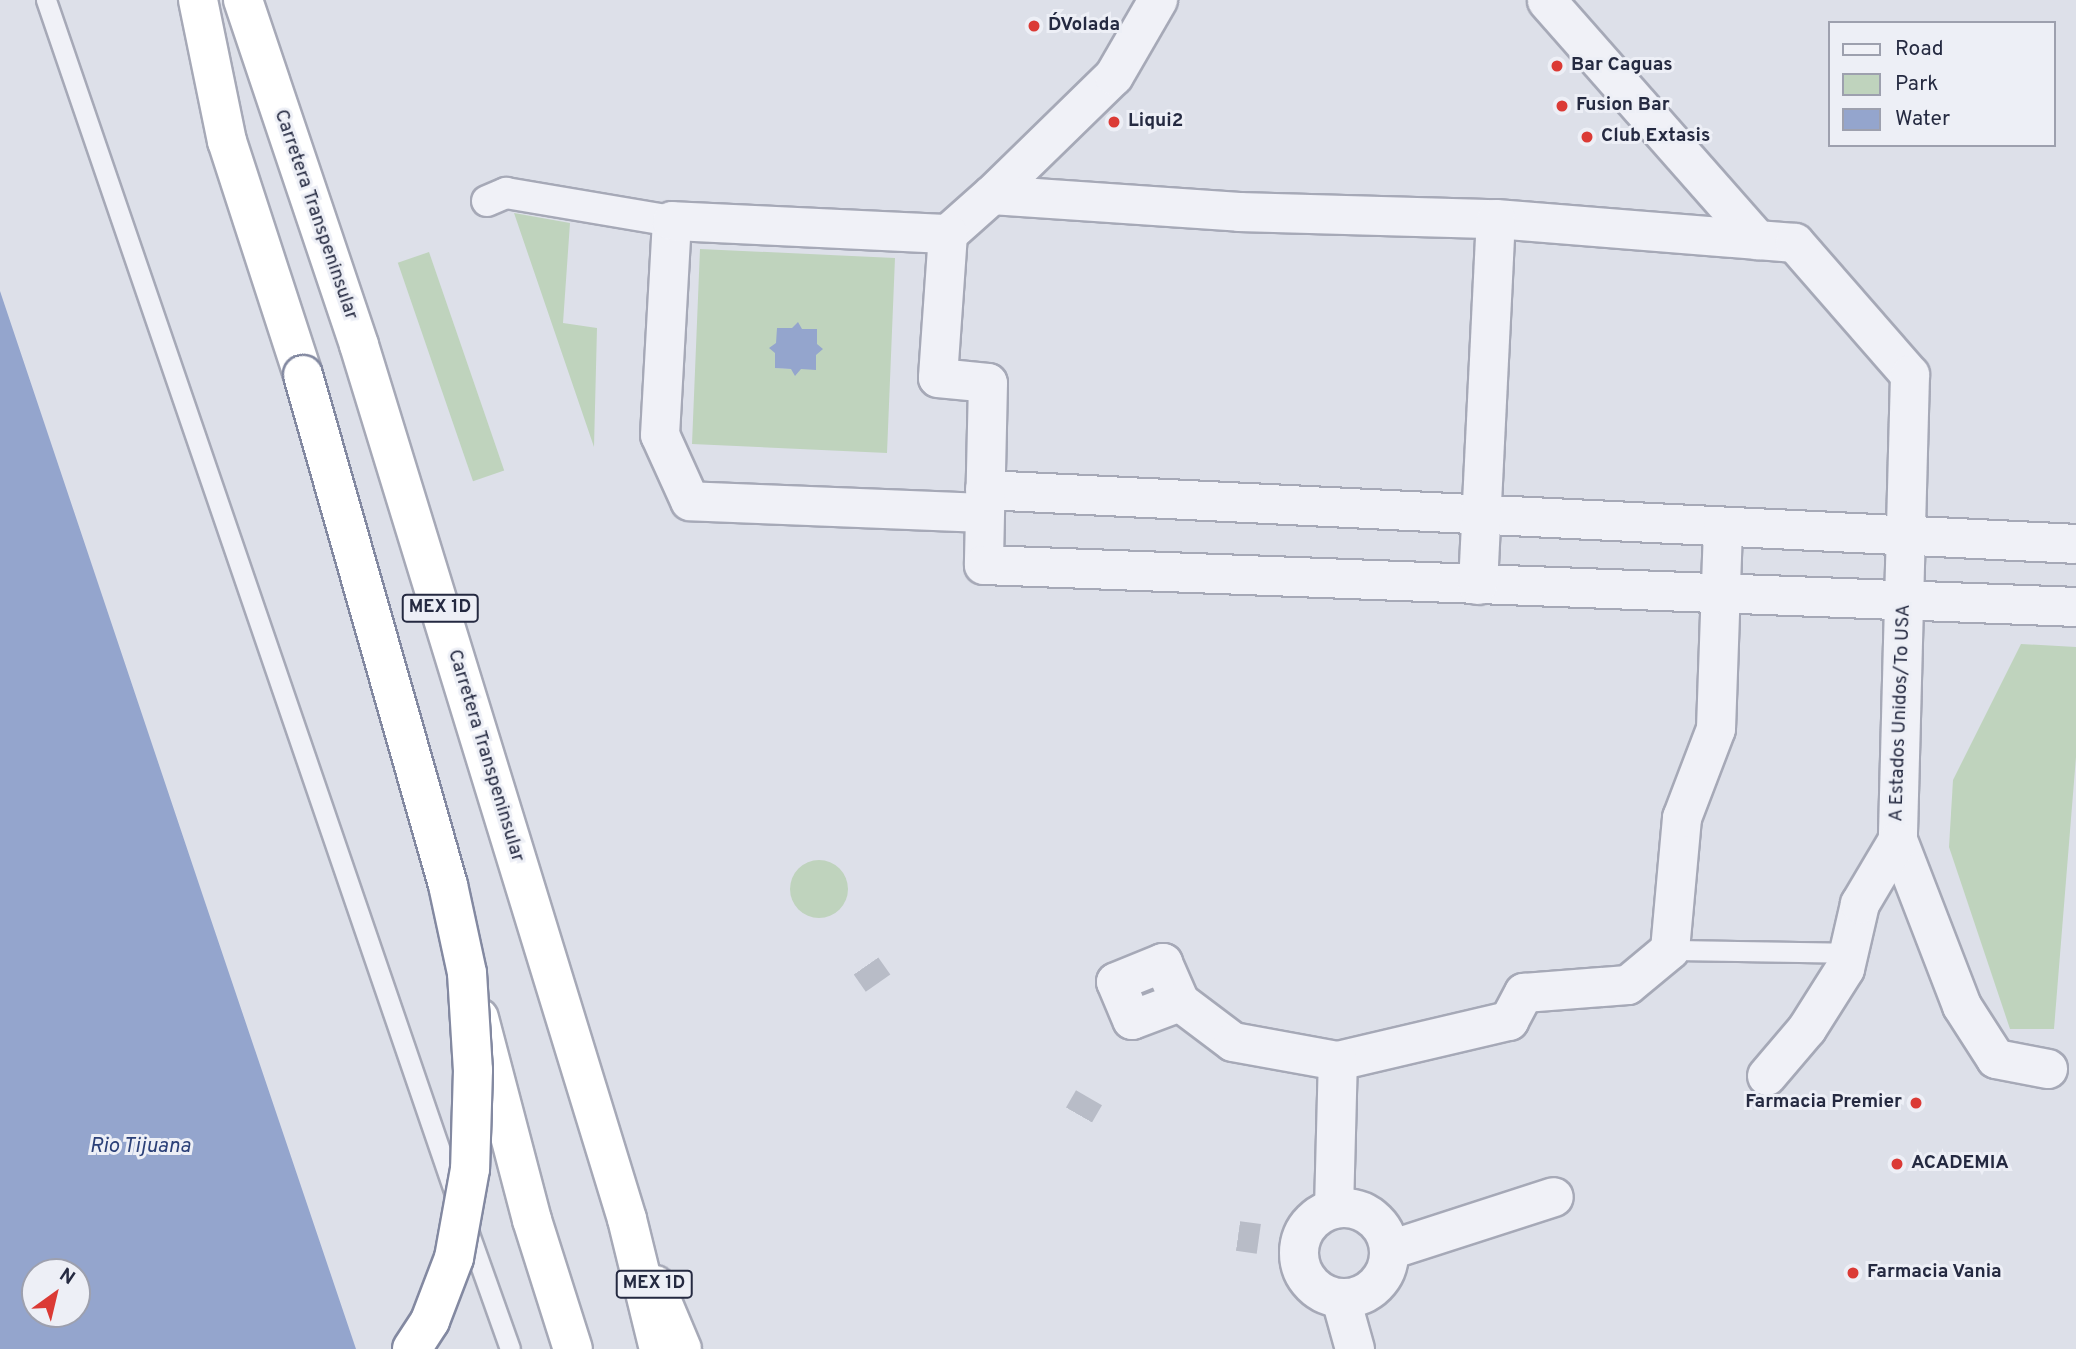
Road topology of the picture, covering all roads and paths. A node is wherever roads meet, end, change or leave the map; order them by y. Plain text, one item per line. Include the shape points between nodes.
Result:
1 (46, 0) edge
2 (198, 0) edge
3 (243, 0) edge
4 (1158, 0) edge
5 (1547, 1) edge
6 (992, 195) junction
7 (487, 201) dead end
8 (1496, 219) junction
9 (673, 221) junction
10 (948, 234) junction
11 (1758, 240) junction
12 (985, 501) junction
13 (1481, 515) junction
14 (1723, 527) junction
15 (1906, 535) junction
16 (2076, 544) edge
17 (1478, 585) junction
18 (1721, 593) junction
19 (1904, 601) junction
20 (2076, 607) edge
21 (1898, 840) junction
22 (1670, 950) junction
23 (1851, 953) junction
24 (467, 973) junction
25 (1180, 1003) dead end
26 (1338, 1061) junction
27 (2048, 1069) dead end
28 (1767, 1076) dead end
29 (1554, 1197) dead end
30 (1334, 1209) junction
31 (627, 1219) junction
32 (1390, 1250) junction
33 (1341, 1299) junction
34 (412, 1349) edge
35 (510, 1349) edge
36 (573, 1349) edge
37 (659, 1349) edge
38 (682, 1349) edge
39 (1355, 1349) edge

1 - 35 lane via 399,1038
2 - 24 highway, bridge via 227,141 303,375 448,885
3 - 31 highway, Carretera Transpeninsular / MEX 1D via 359,345
4 - 6 street via 1114,76
5 - 11 street
6 - 8 street via 1239,212
6 - 10 street
7 - 9 street via 506,193
8 - 11 street
8 - 13 street
9 - 10 street
9 - 12 street via 660,435 691,501
10 - 12 street via 938,378 988,383
11 - 15 street, A Estados Unidos/To USA via 1795,243 1910,375
12 - 13 street
12 - 17 street via 984,565
13 - 14 street
13 - 17 street
14 - 15 street
14 - 18 street
15 - 16 street
15 - 19 street, A Estados Unidos/To USA
17 - 18 street
18 - 19 street
18 - 22 street via 1716,729 1682,818
19 - 20 street
19 - 21 street, A Estados Unidos/To USA
21 - 23 street via 1860,904
21 - 27 street, A Estados Unidos/To USA via 1962,1006 1996,1059
22 - 23 lane
22 - 26 street via 1628,985 1524,993 1509,1021
23 - 28 street via 1807,1029
24 - 34 highway, bridge via 473,1070 470,1169 454,1258 430,1321
24 - 36 highway, bridge via 532,1220
25 - 26 street via 1233,1042
26 - 30 street
29 - 32 street
30 - 32 street via 1360,1210 1381,1225
30 - 33 street via 1312,1221 1299,1243 1301,1269 1317,1290
31 - 37 highway
31 - 38 highway, Carretera Transpeninsular / MEX 1D
32 - 33 street via 1384,1275 1366,1293
33 - 39 street

